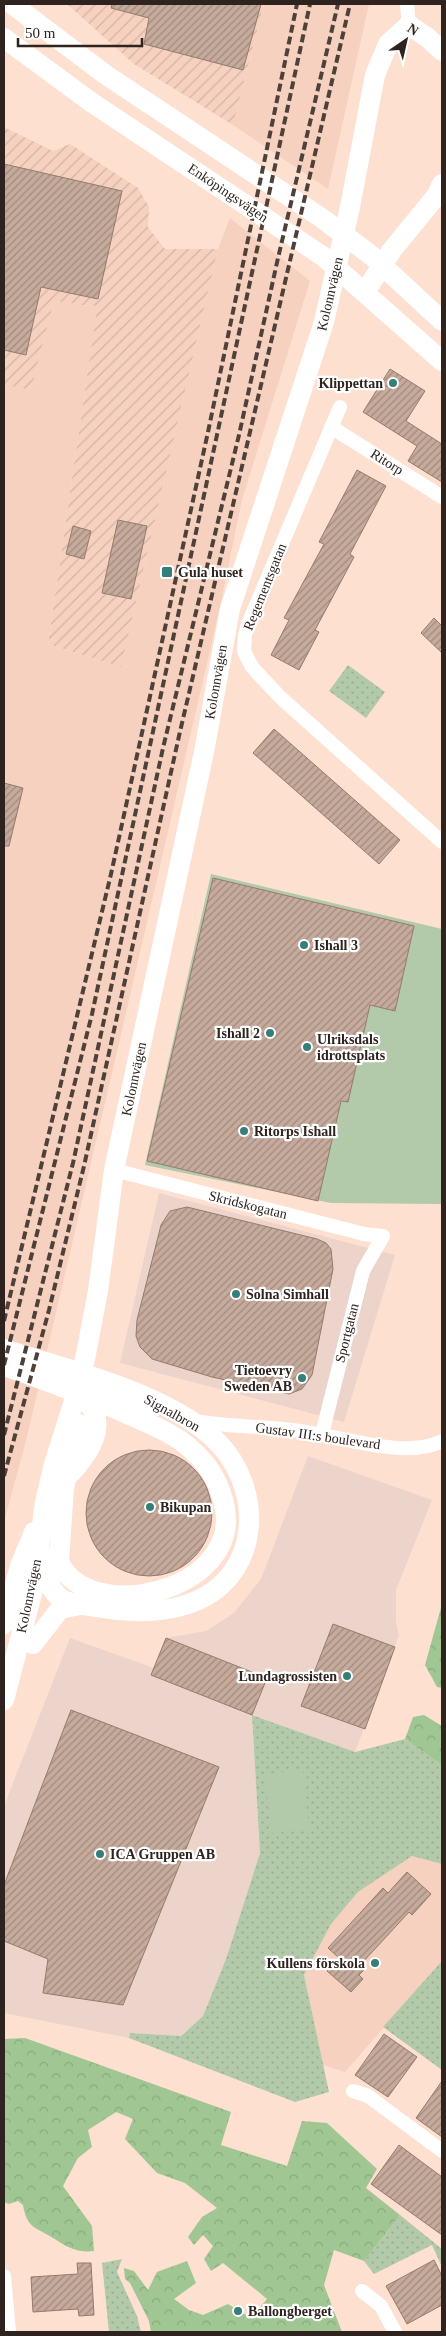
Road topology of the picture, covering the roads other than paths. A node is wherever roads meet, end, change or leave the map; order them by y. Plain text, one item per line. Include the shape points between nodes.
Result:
1 (12, 4) edge
2 (407, 4) edge
3 (409, 25) junction
4 (4, 38) edge
5 (442, 51) edge
6 (440, 193) edge
7 (377, 262) junction
8 (362, 289) junction
9 (442, 321) edge
10 (442, 361) edge
11 (340, 407) dead end
12 (331, 427) junction
13 (442, 497) edge
14 (442, 842) edge
15 (114, 1170) junction
16 (383, 1236) joint
17 (4, 1349) edge
18 (4, 1366) edge
19 (81, 1387) junction
20 (322, 1434) junction
21 (442, 1441) edge
22 (46, 1502) junction
23 (59, 1561) junction
24 (50, 1588) junction
25 (157, 1592) joint
26 (81, 1605) junction
27 (4, 1624) edge
28 (33, 1644) junction
29 (6, 1694) edge
30 (353, 2091) dead end
31 (442, 2151) edge
32 (4, 2276) edge
33 (362, 2291) dead end
34 (8, 2332) edge
35 (395, 2332) edge

1 - 7 street via 106,74 323,219
2 - 3 street
3 - 5 street
3 - 15 street, Kolonnvägen via 388,44 375,74 324,322 230,609 204,752
4 - 8 street, Enköpingsvägen via 91,102 324,257
6 - 7 street via 392,250
7 - 8 street
7 - 9 street
8 - 10 street, Enköpingsvägen
11 - 12 street, Regementsgatan
12 - 13 street, Ritorp
12 - 14 street, Regementsgatan via 248,624 244,651 252,668 280,697
15 - 16 street, Skridskogatan via 364,1234
15 - 19 street, Kolonnvägen
16 - 20 street, Sportgatan via 362,1271
17 - 26 street, Signalbron via 170,1408 210,1434 226,1451 241,1478 250,1518 248,1542 238,1565 214,1590 198,1600 165,1609 113,1610
18 - 19 street, Signalbron
19 - 20 street, Gustav III:s boulevard via 186,1419
19 - 22 street, Kolonnvägen via 54,1464
19 - 23 street, Kolonnvägen via 79,1428 64,1488
19 - 25 street, Signalbron via 160,1428 192,1449 218,1484 227,1522 224,1541 212,1560 197,1574
19 - 27 street via 95,1413 97,1427 93,1442 50,1500 40,1519 20,1566
20 - 21 street, Gustav III:s boulevard via 403,1448 432,1446
22 - 24 street, Kolonnvägen via 46,1571
22 - 29 street, Kolonnvägen via 34,1586
23 - 24 street, Kolonnvägen
23 - 25 street, Kolonnvägen via 68,1576 85,1587 118,1594
24 - 26 street, Kolonnvägen via 62,1600
24 - 28 street, Kolonnvägen via 38,1618
26 - 28 street, Kolonnvägen via 60,1609
28 - 29 street, Kolonnvägen
30 - 31 street via 368,2096
32 - 34 street
33 - 35 street via 381,2306

